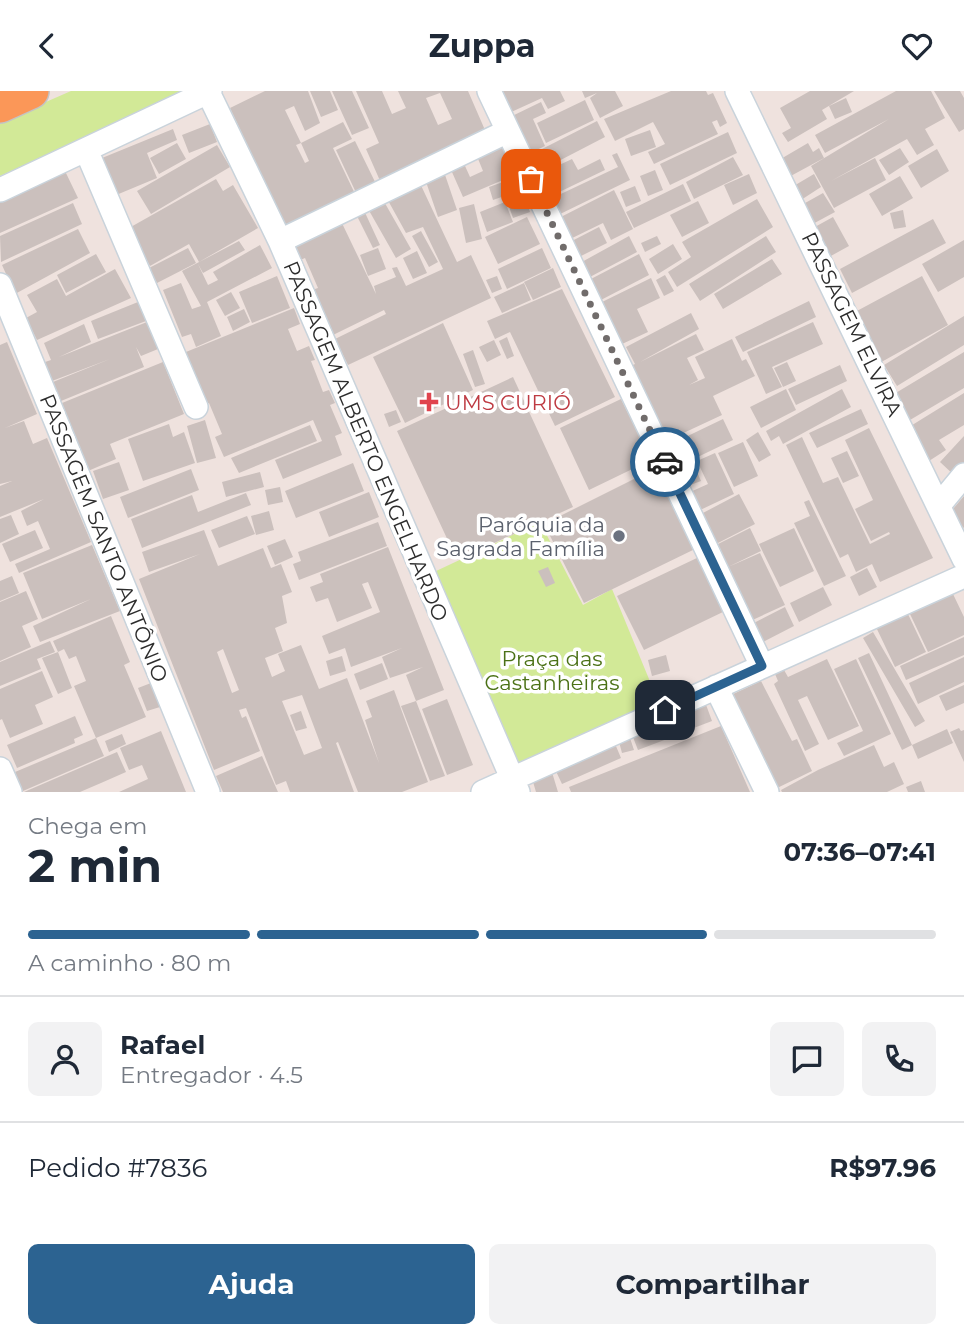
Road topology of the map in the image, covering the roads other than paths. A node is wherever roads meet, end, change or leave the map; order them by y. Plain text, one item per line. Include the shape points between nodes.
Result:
1 (31, 91) edge
2 (489, 91) edge
3 (737, 91) edge
4 (209, 92) edge
5 (0, 105) edge
6 (508, 131) junction
7 (87, 152) junction
8 (0, 190) edge
9 (280, 241) junction
10 (0, 285) edge
11 (196, 407) dead end
12 (964, 475) edge
13 (940, 504) junction
14 (964, 559) edge
15 (964, 576) edge
16 (762, 666) junction
17 (716, 687) junction
18 (0, 769) edge
19 (515, 785) edge
20 (10, 792) edge
21 (208, 792) edge
22 (483, 792) edge
23 (767, 792) edge

1 - 5 main road
2 - 6 street
3 - 13 street, PASSAGEM ELVIRA
4 - 7 street
4 - 9 street, PASSAGEM ALBERTO ENGELHARDO
6 - 9 street
6 - 16 street
7 - 8 street
7 - 11 street
9 - 19 street, PASSAGEM ALBERTO ENGELHARDO
10 - 21 street, PASSAGEM SANTO ANTÔNIO
12 - 13 street
13 - 14 street, PASSAGEM ELVIRA
15 - 16 street
16 - 17 street
17 - 19 street
17 - 23 street
18 - 20 street
19 - 22 street

